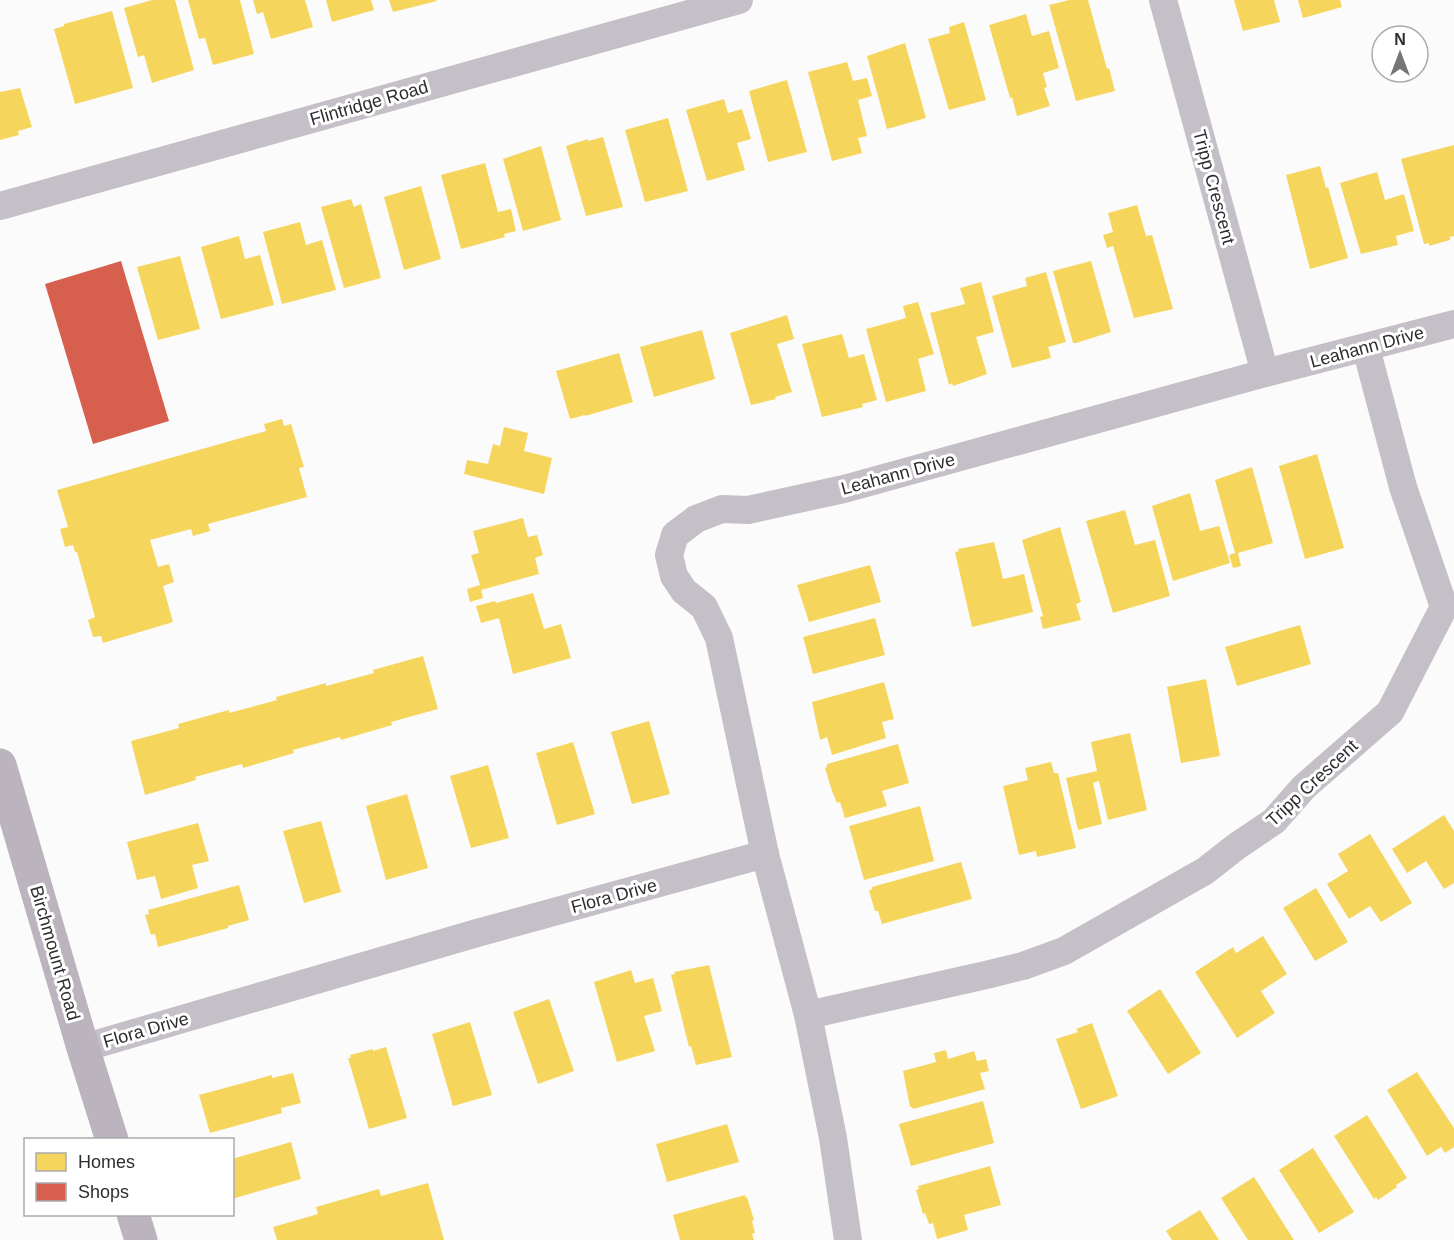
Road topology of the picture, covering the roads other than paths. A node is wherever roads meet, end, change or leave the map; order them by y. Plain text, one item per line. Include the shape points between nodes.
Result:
1 (739, 0) edge
2 (1163, 0) edge
3 (0, 206) edge
4 (1454, 324) edge
5 (1366, 348) junction
6 (1265, 373) junction
7 (0, 765) edge
8 (765, 854) junction
9 (808, 1015) junction
10 (83, 1048) junction
11 (111, 1138) edge
12 (133, 1216) edge
13 (141, 1240) edge
14 (848, 1240) edge

1 - 3 street, Flintridge Road
2 - 6 street, Tripp Crescent
4 - 5 street, Leahann Drive
5 - 6 street, Leahann Drive
5 - 9 street, Tripp Crescent via 1403,488 1444,607 1389,712 1304,787 1274,821 1205,871 1064,951 996,973
6 - 8 street, Leahann Drive via 844,489 748,510 722,509 696,519 675,535 669,555 674,576 704,608 719,639
7 - 10 main road, Birchmount Road
8 - 9 street
8 - 10 street, Flora Drive
9 - 14 street via 833,1138
10 - 11 main road, Birchmount Road
12 - 13 main road

